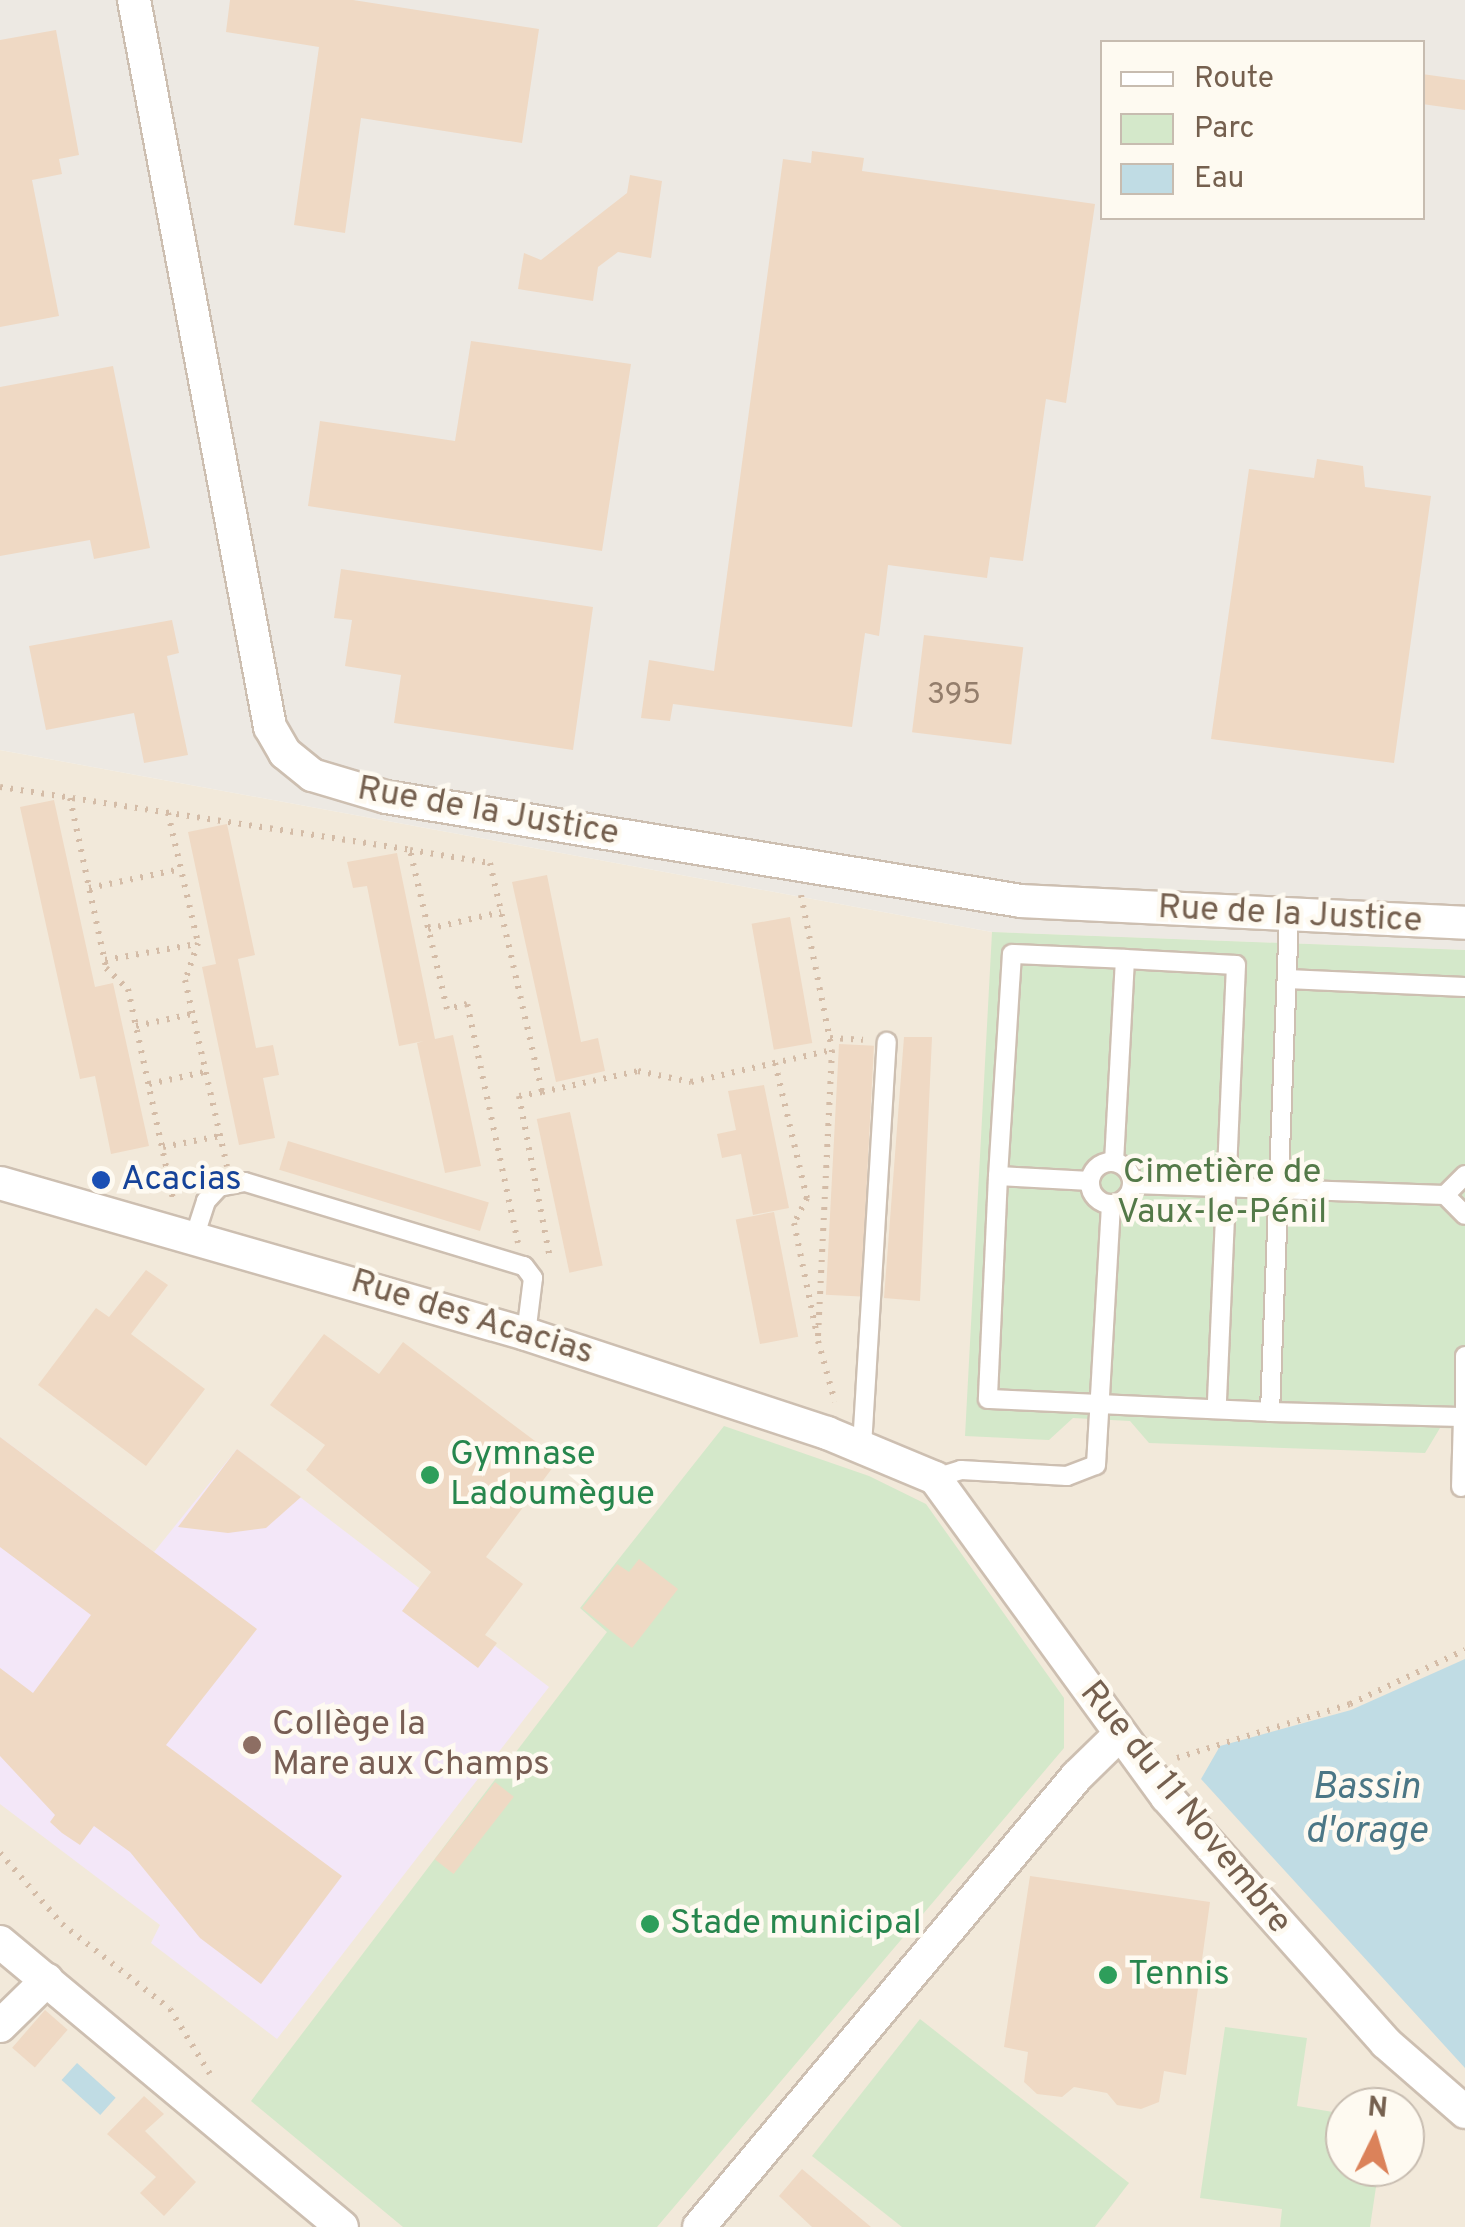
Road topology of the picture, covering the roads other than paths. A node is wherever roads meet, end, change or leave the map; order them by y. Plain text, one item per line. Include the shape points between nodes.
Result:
1 (134, 0) edge
2 (1289, 917) junction
3 (1465, 923) edge
4 (1125, 959) junction
5 (1287, 980) junction
6 (1465, 986) edge
7 (887, 1042) road end
8 (1114, 1162) junction
9 (1465, 1175) edge
10 (998, 1176) junction
11 (1090, 1182) junction
12 (0, 1183) edge
13 (1132, 1184) junction
14 (1226, 1188) junction
15 (1279, 1190) junction
16 (1445, 1196) junction
17 (1111, 1204) junction
18 (1465, 1215) edge
19 (181, 1232) junction
20 (526, 1334) junction
21 (1465, 1356) edge
22 (1102, 1402) junction
23 (1217, 1408) junction
24 (1270, 1412) junction
25 (1464, 1417) edge
26 (862, 1446) junction
27 (935, 1478) junction
28 (1461, 1487) dead end
29 (1119, 1736) junction
30 (0, 1942) edge
31 (47, 1980) junction
32 (0, 2026) edge
33 (1465, 2112) edge
34 (342, 2227) edge
35 (700, 2227) edge

1 - 2 street, Rue de la Justice via 276,741 312,775 386,797 1021,901
2 - 3 street, Rue de la Justice
2 - 5 lane
4 - 8 lane
4 - 10 lane via 1012,954
4 - 14 lane via 1236,965
5 - 6 lane
5 - 15 lane
7 - 26 lane
8 - 11 lane via 1095,1169
8 - 13 lane via 1128,1169
9 - 16 lane
10 - 11 lane
10 - 22 lane via 988,1399
11 - 17 lane via 1096,1198
12 - 19 street, Rue des Acacias
13 - 14 lane
13 - 17 lane via 1128,1196
14 - 15 lane
14 - 23 lane
15 - 16 lane
15 - 24 lane
16 - 18 lane
17 - 22 lane
19 - 20 street, Rue des Acacias
19 - 20 lane via 206,1200 245,1182 528,1272
20 - 26 street, Rue des Acacias
21 - 25 lane
22 - 23 lane
22 - 27 lane via 1096,1465 1066,1476 961,1470
23 - 24 lane
24 - 25 lane
25 - 28 lane
26 - 27 street, Rue des Acacias
27 - 29 street, Rue du 11 Novembre
29 - 33 street, Rue du 11 Novembre via 1362,2017
29 - 35 street via 1077,1776
30 - 31 street
31 - 32 street
31 - 34 street

